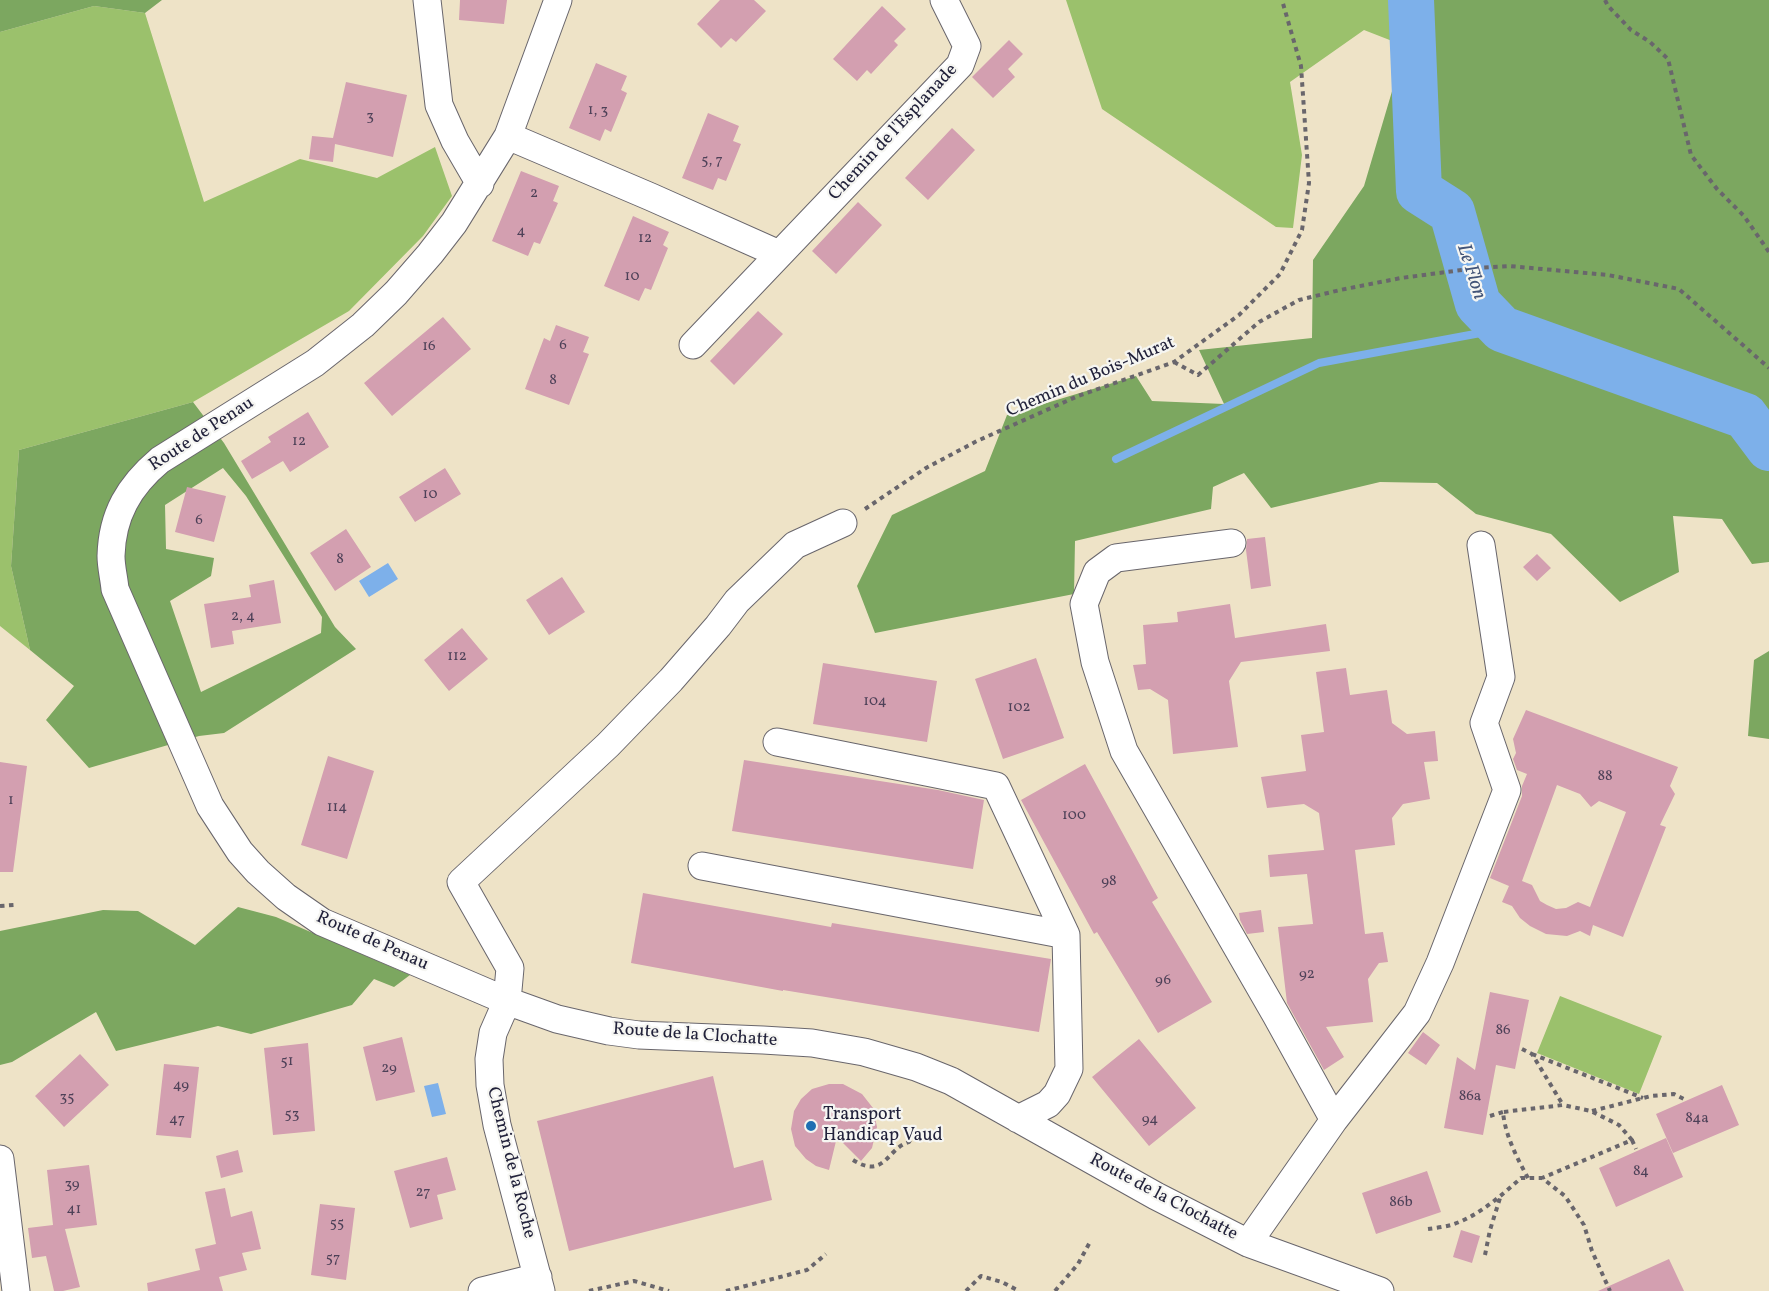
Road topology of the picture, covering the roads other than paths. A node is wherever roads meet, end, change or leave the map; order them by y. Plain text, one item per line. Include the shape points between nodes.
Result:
1 (427, 0) edge
2 (558, 0) edge
3 (944, 0) edge
4 (508, 136) junction
5 (480, 184) junction
6 (779, 254) junction
7 (693, 345) dead end
8 (843, 523) road end
9 (1232, 543) dead end
10 (1481, 545) dead end
11 (777, 742) dead end
12 (702, 866) dead end
13 (1066, 935) junction
14 (507, 1001) junction
15 (1018, 1119) junction
16 (1334, 1120) junction
17 (0, 1159) edge
18 (1248, 1243) junction
19 (539, 1284) edge
20 (16, 1291) edge
21 (482, 1291) edge
22 (1380, 1291) edge

1 - 5 street via 439,105
2 - 4 street, Route de Penau
3 - 6 street, Chemin de l'Esplanade via 967,46 960,65
4 - 5 street, Route de Penau
4 - 6 street
5 - 14 street, Route de Penau via 430,254 363,325 315,363 145,473 130,490 121,509 113,531 111,559 115,589 210,806 240,852 286,897 322,922
6 - 7 street, Chemin de l'Esplanade
8 - 14 street via 795,545 737,601 671,680 608,745 462,882 510,968
9 - 16 street via 1116,558 1097,572 1084,604 1090,639 1124,751
10 - 16 street, Route de la Clochatte via 1501,676 1484,723 1507,790 1417,1013
11 - 13 street via 996,786
12 - 13 street
13 - 15 street via 1069,1069 1048,1104
14 - 15 street, Route de la Clochatte via 557,1019 609,1031 812,1043 864,1052 951,1081
14 - 19 street, Chemin de la Roche via 493,1034 490,1085
15 - 18 street, Route de la Clochatte
16 - 18 street, Route de la Clochatte
17 - 20 street
18 - 22 street, Route de la Clochatte
19 - 21 street

